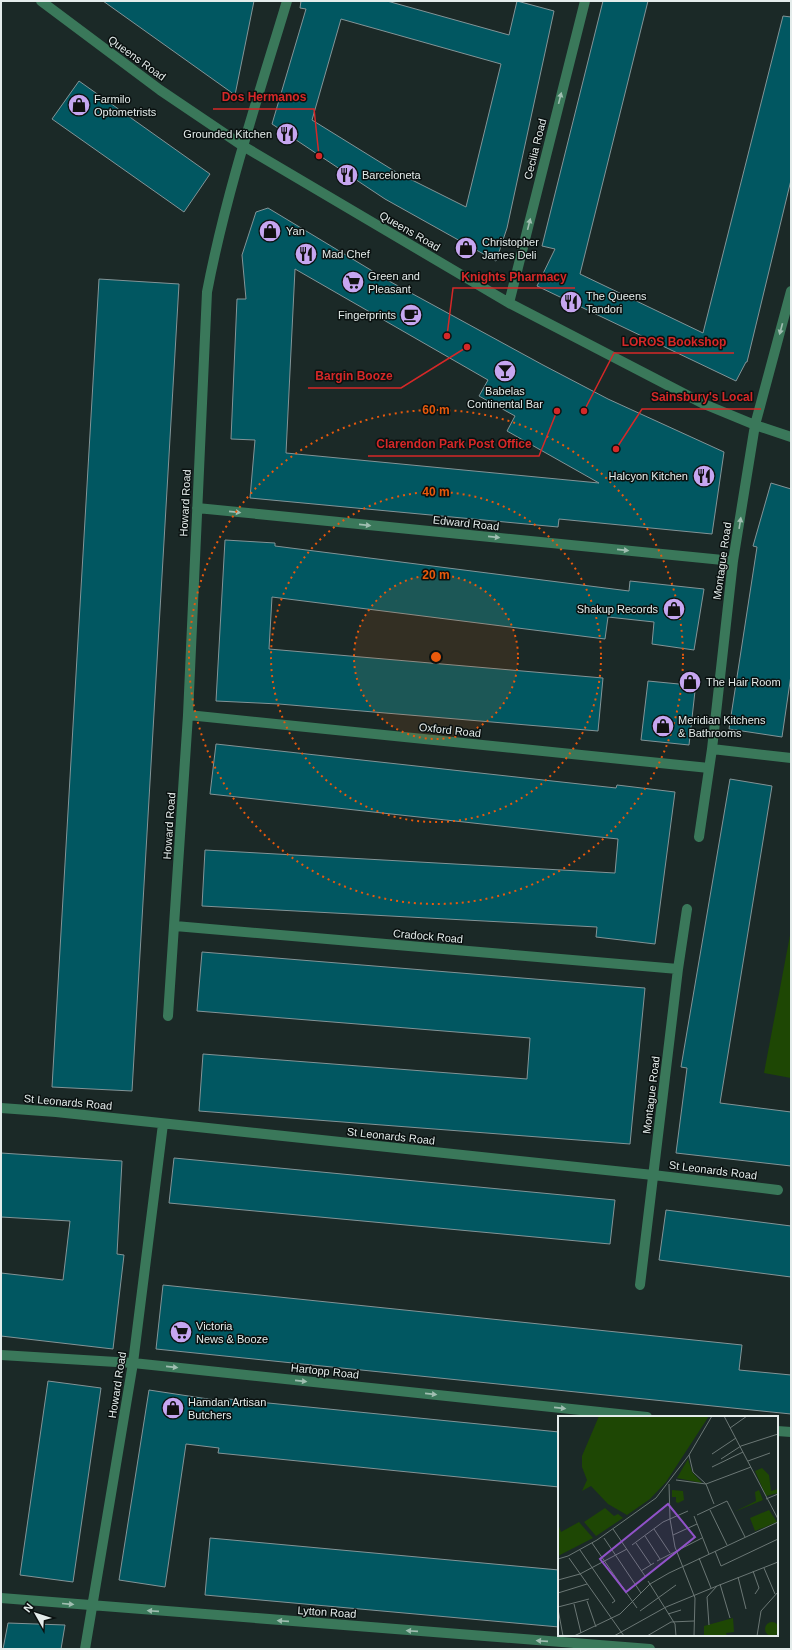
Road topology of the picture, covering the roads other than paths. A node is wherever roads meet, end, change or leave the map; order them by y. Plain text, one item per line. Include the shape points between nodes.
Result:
1 (42, 1) edge
2 (286, 1) edge
3 (585, 1) edge
4 (243, 146) junction
5 (791, 291) edge
6 (509, 303) junction
7 (756, 425) junction
8 (791, 437) edge
9 (197, 508) junction
10 (733, 561) junction
11 (188, 715) junction
12 (712, 749) junction
13 (791, 758) edge
14 (709, 768) junction
15 (699, 837) dead end
16 (687, 909) dead end
17 (175, 926) junction
18 (678, 969) junction
19 (168, 1016) dead end
20 (1, 1108) edge
21 (163, 1124) junction
22 (653, 1175) junction
23 (778, 1190) dead end
24 (640, 1285) dead end
25 (1, 1355) edge
26 (133, 1363) junction
27 (637, 1416) edge
28 (778, 1431) edge
29 (791, 1432) edge
30 (1, 1598) edge
31 (93, 1606) junction
32 (85, 1649) edge
33 (650, 1649) edge

1 - 4 street, Queens Road via 160,90
2 - 4 street, Howard Road
6 -> 3 street, Cecilia Road
4 - 6 street, Queens Road
4 - 9 street, Howard Road via 207,292
5 -> 7 street, Montague Road
6 - 7 street, Queens Road via 697,400
7 - 8 street, Queens Road
10 -> 7 street, Montague Road
9 -> 10 street, Edward Road
9 - 11 street, Howard Road
10 - 12 street, Montague Road
11 - 14 street, Oxford Road
11 - 17 street, Howard Road
12 - 13 street
12 - 14 street, Montague Road
14 - 15 street, Montague Road
16 - 18 street, Montague Road
17 - 18 street, Cradock Road
17 - 19 street, Howard Road
18 - 22 street, Montague Road
20 - 21 street, St Leonards Road
21 - 22 street, St Leonards Road
21 - 26 street, Howard Road
22 - 23 street, St Leonards Road
22 - 24 street, Montague Road
25 - 26 street, Hartopp Road
26 -> 27 street, Hartopp Road
26 - 31 street, Howard Road
28 - 29 street
30 -> 31 street, Lytton Road
31 - 32 street, Howard Road
33 -> 31 street, Lytton Road

